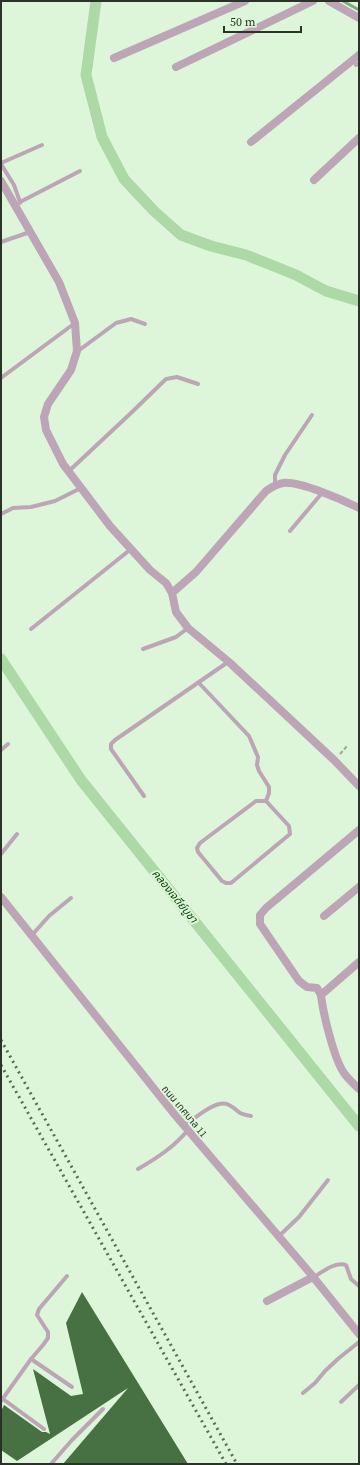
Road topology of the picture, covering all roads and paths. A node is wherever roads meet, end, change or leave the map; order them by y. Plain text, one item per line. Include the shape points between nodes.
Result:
1 (245, 1) edge
2 (313, 1) edge
3 (329, 1) edge
4 (359, 18) edge
5 (359, 56) edge
6 (114, 58) dead end
7 (176, 67) dead end
8 (359, 138) edge
9 (251, 142) dead end
10 (42, 145) dead end
11 (1, 164) edge
12 (80, 171) dead end
13 (314, 180) dead end
14 (1, 181) edge
15 (18, 205) junction
16 (30, 232) junction
17 (1, 242) edge
18 (75, 323) junction
19 (145, 324) dead end
20 (77, 351) junction
21 (1, 378) edge
22 (198, 384) dead end
23 (312, 415) dead end
24 (69, 471) junction
25 (275, 485) junction
26 (82, 488) junction
27 (322, 493) junction
28 (359, 508) edge
29 (1, 514) edge
30 (290, 531) dead end
31 (131, 549) junction
32 (172, 593) junction
33 (188, 628) junction
34 (31, 629) dead end
35 (143, 649) dead end
36 (229, 662) junction
37 (199, 683) junction
38 (8, 744) dead end
39 (348, 745) dead end
40 (1, 750) edge
41 (334, 760) junction
42 (359, 786) edge
43 (144, 796) dead end
44 (266, 801) junction
45 (359, 830) edge
46 (18, 834) dead end
47 (1, 854) edge
48 (359, 887) edge
49 (1, 897) edge
50 (71, 898) dead end
51 (324, 916) dead end
52 (31, 935) junction
53 (359, 962) edge
54 (321, 995) junction
55 (359, 1089) edge
56 (251, 1116) dead end
57 (186, 1128) junction
58 (138, 1169) dead end
59 (328, 1180) dead end
60 (279, 1236) junction
61 (67, 1276) dead end
62 (313, 1277) junction
63 (359, 1286) edge
64 (267, 1301) dead end
65 (359, 1334) edge
66 (359, 1342) edge
67 (31, 1359) junction
68 (359, 1385) edge
69 (72, 1387) dead end
70 (303, 1394) dead end
71 (2, 1400) edge
72 (341, 1402) dead end
73 (102, 1409) dead end
74 (44, 1429) dead end
75 (51, 1464) edge

1 - 6 street
2 - 7 street
3 - 4 street
5 - 9 street
8 - 13 street
10 - 11 lane
11 - 15 lane via 14,185
12 - 15 lane
14 - 15 street
15 - 16 street
16 - 17 lane
16 - 18 street via 59,282
18 - 20 street
18 - 21 lane
19 - 20 lane via 131,319 116,324
20 - 24 street via 71,370 48,404 44,416 46,430
22 - 24 lane via 177,377 166,379
23 - 25 lane via 275,475
24 - 26 street
25 - 27 street via 297,484
25 - 32 street via 266,491 196,572
26 - 29 lane via 55,501 13,508
26 - 31 street
27 - 28 street
27 - 30 lane
31 - 32 street via 150,570 166,582
31 - 34 lane
32 - 33 street via 176,612
33 - 35 lane via 176,638
33 - 36 street
36 - 37 lane
36 - 41 street
37 - 43 lane via 111,744 111,749
37 - 44 lane via 249,736 258,757 257,765 269,788
38 - 40 lane
39 - 41 path
41 - 42 street
44 - 44 lane via 256,801 200,843 197,848 222,881 231,883 290,834 289,826
45 - 54 street via 260,915 260,924 299,981 307,987 317,988
46 - 47 lane
48 - 51 street
49 - 52 street, ถนน เทศบาล 11
50 - 52 lane
52 - 57 street, ถนน เทศบาล 11
53 - 54 street
54 - 55 street via 322,1007 339,1063 344,1073
56 - 57 lane via 242,1115 223,1103 213,1105
57 - 58 lane via 180,1140
57 - 60 street, ถนน เทศบาล 11
59 - 60 lane via 299,1217
60 - 62 street, ถนน เทศบาล 11
61 - 67 lane via 39,1308 37,1315 48,1332 48,1338
62 - 63 lane via 342,1264 346,1265 351,1279
62 - 64 street
62 - 65 street, ถนน เทศบาล 11
66 - 70 lane
67 - 69 lane
67 - 71 lane
68 - 72 lane
71 - 74 lane
73 - 75 lane

